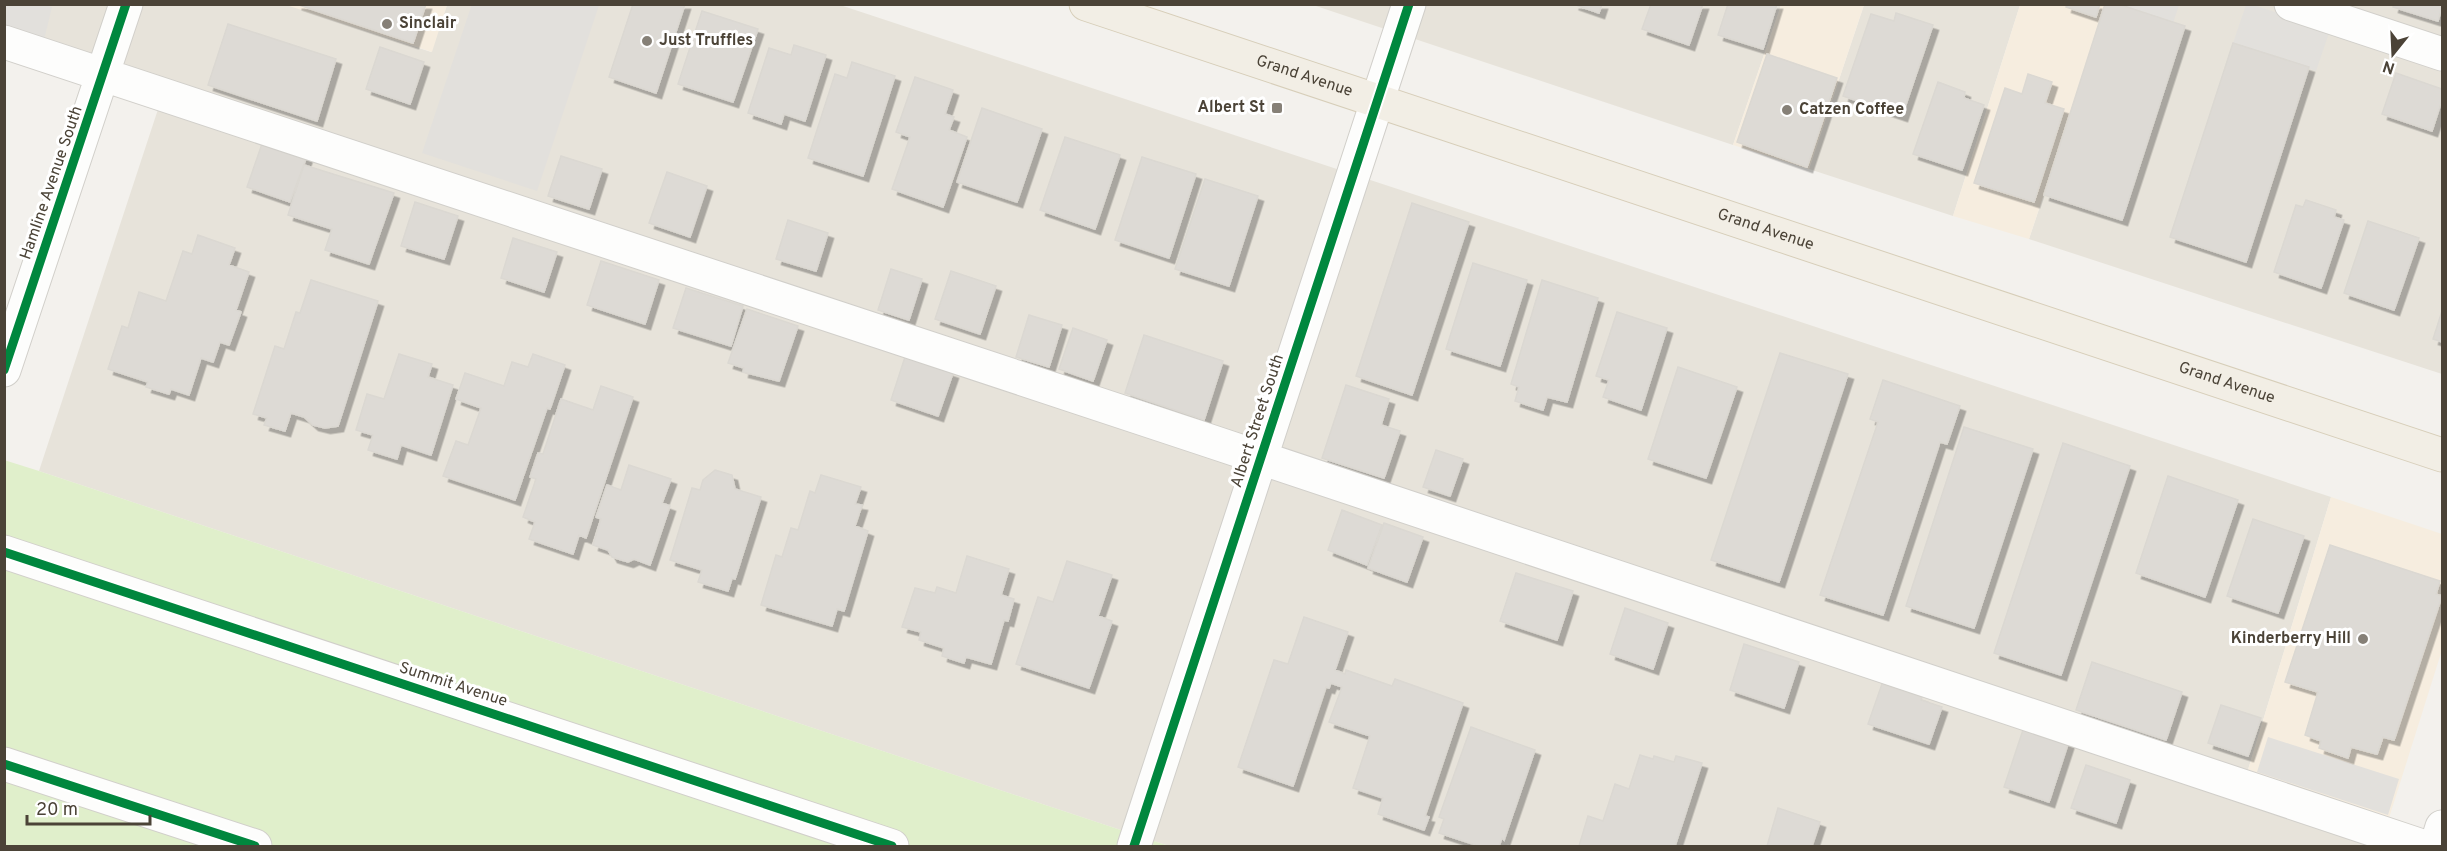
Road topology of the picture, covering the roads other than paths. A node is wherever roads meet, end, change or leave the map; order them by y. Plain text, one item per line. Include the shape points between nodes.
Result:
1 (126, 4) edge
2 (1086, 4) edge
3 (1409, 4) edge
4 (2291, 4) edge
5 (4, 42) edge
6 (2442, 54) edge
7 (104, 75) junction
8 (1378, 101) junction
9 (4, 370) edge
10 (2442, 455) edge
11 (1261, 459) junction
12 (4, 552) edge
13 (4, 764) edge
14 (2442, 827) edge
15 (255, 846) edge
16 (892, 846) edge
17 (1134, 846) edge
18 (2422, 846) edge
19 (2436, 846) edge

1 - 7 street, Hamline Avenue South
2 - 8 main road, Grand Avenue
3 - 8 street, Albert Street South
4 - 6 street
5 - 7 street
7 - 9 street, Hamline Avenue South
7 - 11 street
8 - 10 main road, Grand Avenue
8 - 11 street, Albert Street South
11 - 17 street, Albert Street South
11 - 18 street
12 - 16 street, Summit Avenue
13 - 15 street
14 - 19 street

